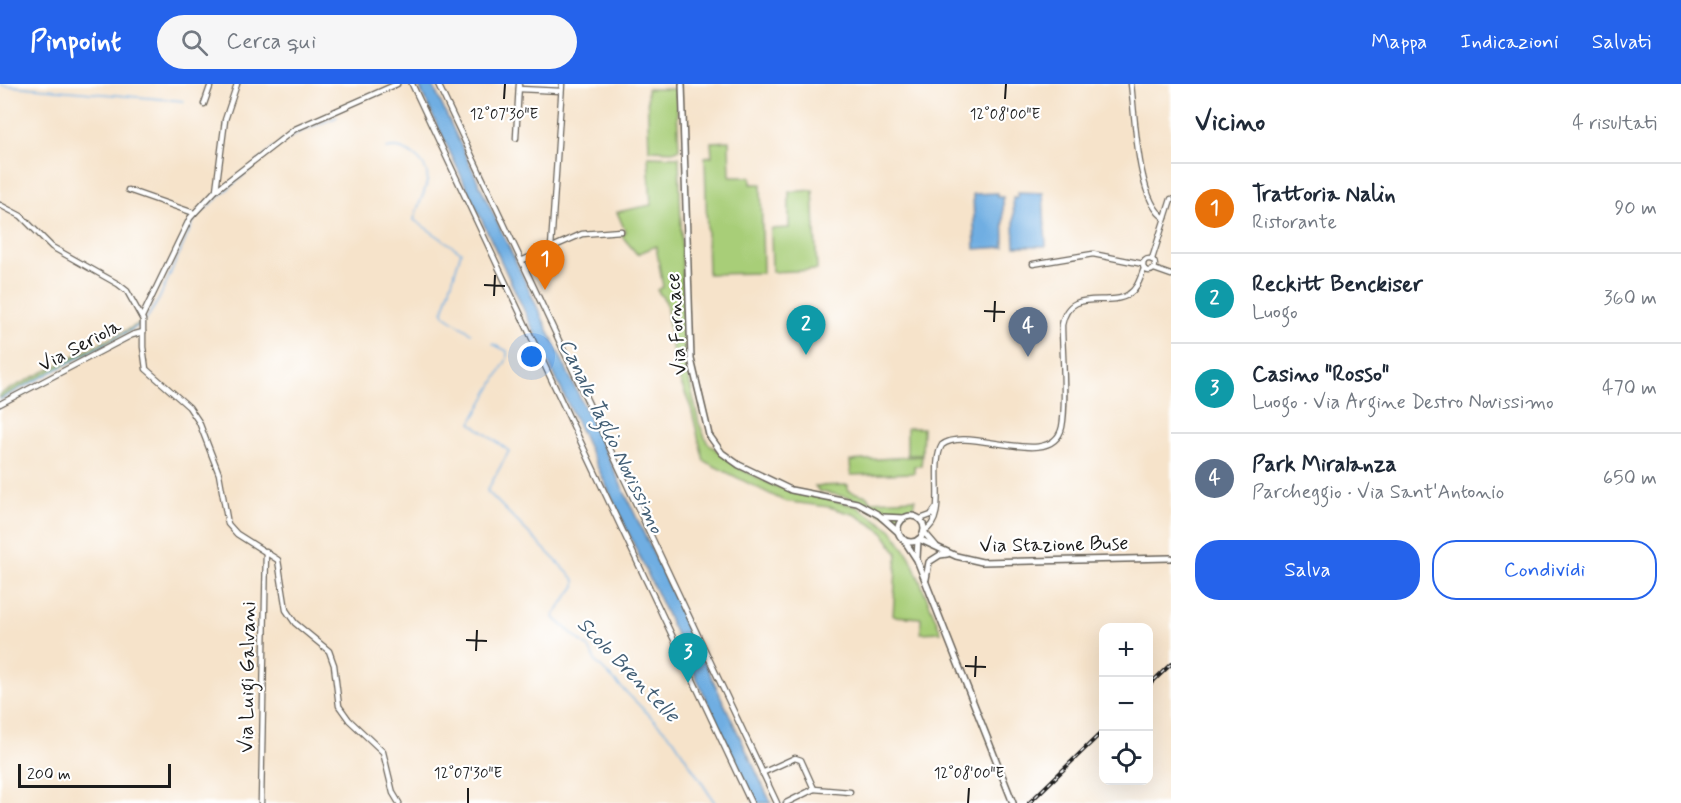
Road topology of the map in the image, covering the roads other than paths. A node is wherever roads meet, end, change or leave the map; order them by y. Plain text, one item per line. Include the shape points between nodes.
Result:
1 (211, 84) edge
2 (237, 84) edge
3 (397, 84) edge
4 (412, 84) edge
5 (438, 84) edge
6 (562, 84) edge
7 (682, 84) edge
8 (1131, 84) edge
9 (519, 86) edge
10 (561, 91) junction
11 (204, 104) dead end
12 (516, 138) dead end
13 (128, 190) dead end
14 (216, 190) junction
15 (1171, 199) edge
16 (0, 205) edge
17 (1170, 207) edge
18 (194, 213) junction
19 (1165, 218) junction
20 (621, 231) dead end
21 (551, 247) junction
22 (1152, 259) junction
23 (523, 260) junction
24 (1033, 264) dead end
25 (1144, 267) junction
26 (1154, 269) junction
27 (1171, 275) edge
28 (143, 321) junction
29 (143, 333) junction
30 (0, 404) edge
31 (936, 507) junction
32 (882, 517) junction
33 (904, 518) junction
34 (920, 519) junction
35 (898, 532) junction
36 (924, 532) junction
37 (919, 539) junction
38 (904, 540) junction
39 (939, 549) junction
40 (266, 551) junction
41 (950, 554) junction
42 (1171, 558) edge
43 (917, 560) junction
44 (926, 584) junction
45 (762, 773) junction
46 (814, 789) junction
47 (850, 792) dead end
48 (261, 803) edge
49 (399, 803) edge
50 (751, 803) edge
51 (777, 803) edge
52 (786, 803) edge
53 (1013, 803) edge

1 - 11 street
2 - 14 street via 225,120
3 - 14 street via 289,133
4 - 50 street
5 - 23 street
6 - 10 street
7 - 32 street, Via Fornace via 691,359 709,435 730,460 782,486 850,501
8 - 19 street via 1147,192 1155,210
9 - 10 street
9 - 12 street
10 - 21 street
13 - 18 street
14 - 18 street
15 - 17 street
16 - 28 street via 21,216 52,247 123,287
17 - 19 street
18 - 28 street
19 - 22 street
20 - 21 street via 582,234
21 - 23 street
22 - 25 street via 1145,260
22 - 26 street
23 - 45 street
24 - 25 street via 1093,254
25 - 26 street
25 - 31 street via 1136,287 1126,296 1082,301 1065,314 1062,425 1056,438 1037,447 945,442 939,455
26 - 27 street
28 - 29 street
29 - 30 street, Via Seriola via 132,335
29 - 40 street via 148,372 189,407 200,422 219,474 228,524
31 - 34 street via 931,515
31 - 36 street via 933,523
32 - 33 street, Via Fornace
32 - 35 street, Via Fornace
33 - 34 street
33 - 35 street
34 - 36 street
35 - 38 street
36 - 37 street
36 - 39 street, Via Stazione Buse
37 - 38 street
37 - 39 street, Via Stazione Buse
37 - 43 street
38 - 43 street
39 - 41 street, Via Stazione Buse
40 - 48 street, Via Luigi Galvani
40 - 49 street via 280,566 285,610 329,651 339,706 385,755
41 - 42 street, Via Stazione Buse via 976,562 1004,563
41 - 44 street via 929,562
43 - 44 street
44 - 53 street
45 - 46 street via 798,758
45 - 51 street
46 - 47 street
46 - 52 street

